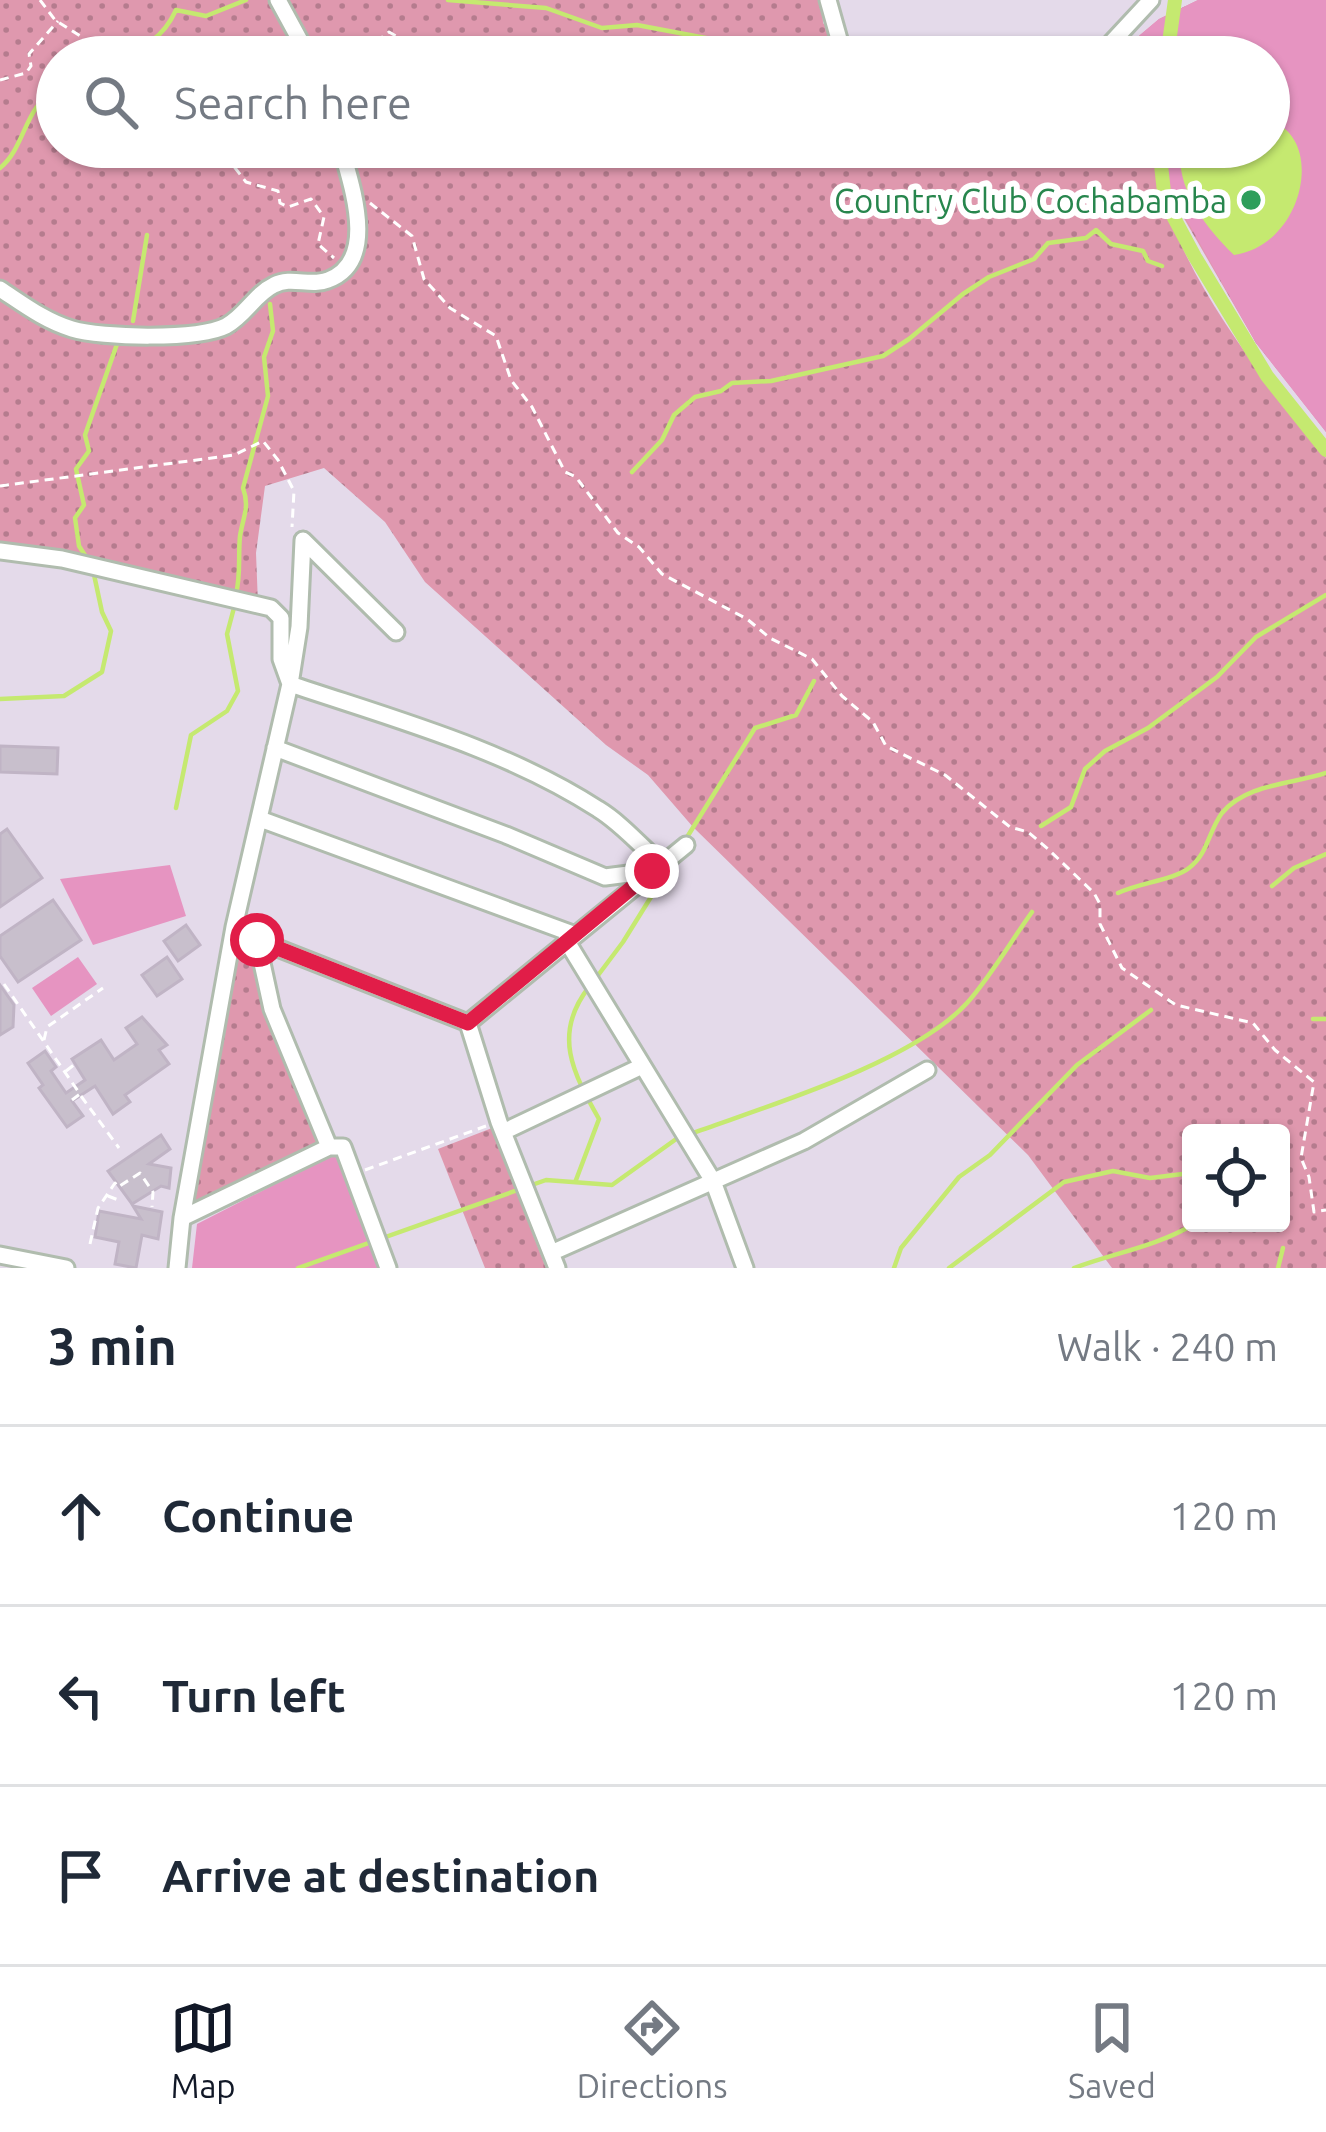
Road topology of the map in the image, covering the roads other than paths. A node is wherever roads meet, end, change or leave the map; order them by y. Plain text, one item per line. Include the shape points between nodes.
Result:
1 (278, 0) edge
2 (828, 0) edge
3 (1151, 0) edge
4 (298, 36) edge
5 (838, 36) edge
6 (1118, 36) edge
7 (348, 168) edge
8 (0, 289) edge
9 (0, 550) edge
10 (396, 632) dead end
11 (290, 684) junction
12 (275, 748) junction
13 (260, 819) junction
14 (686, 845) dead end
15 (656, 867) junction
16 (234, 928) junction
17 (569, 937) junction
18 (257, 940) junction
19 (468, 1023) junction
20 (640, 1067) junction
21 (927, 1070) dead end
22 (501, 1127) junction
23 (328, 1147) junction
24 (712, 1181) junction
25 (182, 1219) junction
26 (0, 1255) edge
27 (554, 1260) edge
28 (44, 1266) edge
29 (65, 1268) edge
30 (177, 1268) edge
31 (388, 1268) edge
32 (745, 1268) edge

1 - 4 street
2 - 5 street
3 - 6 street
7 - 8 street via 359,217 346,265 325,282 272,285 223,328 76,331
9 - 11 street via 271,608 281,618 280,659
10 - 11 street via 303,540
11 - 12 street
11 - 15 street via 528,770 602,811
12 - 13 street
12 - 15 street via 605,877
13 - 16 street
13 - 17 street
14 - 15 street
15 - 17 street
16 - 18 street
16 - 25 street
17 - 19 street
17 - 20 street
18 - 19 street
18 - 23 street via 272,1010
19 - 22 street
20 - 22 street
20 - 24 street
21 - 24 street via 804,1141
22 - 27 street
23 - 25 street
23 - 31 street via 343,1147
24 - 27 street
24 - 32 street
25 - 30 street
26 - 28 street
28 - 29 street

